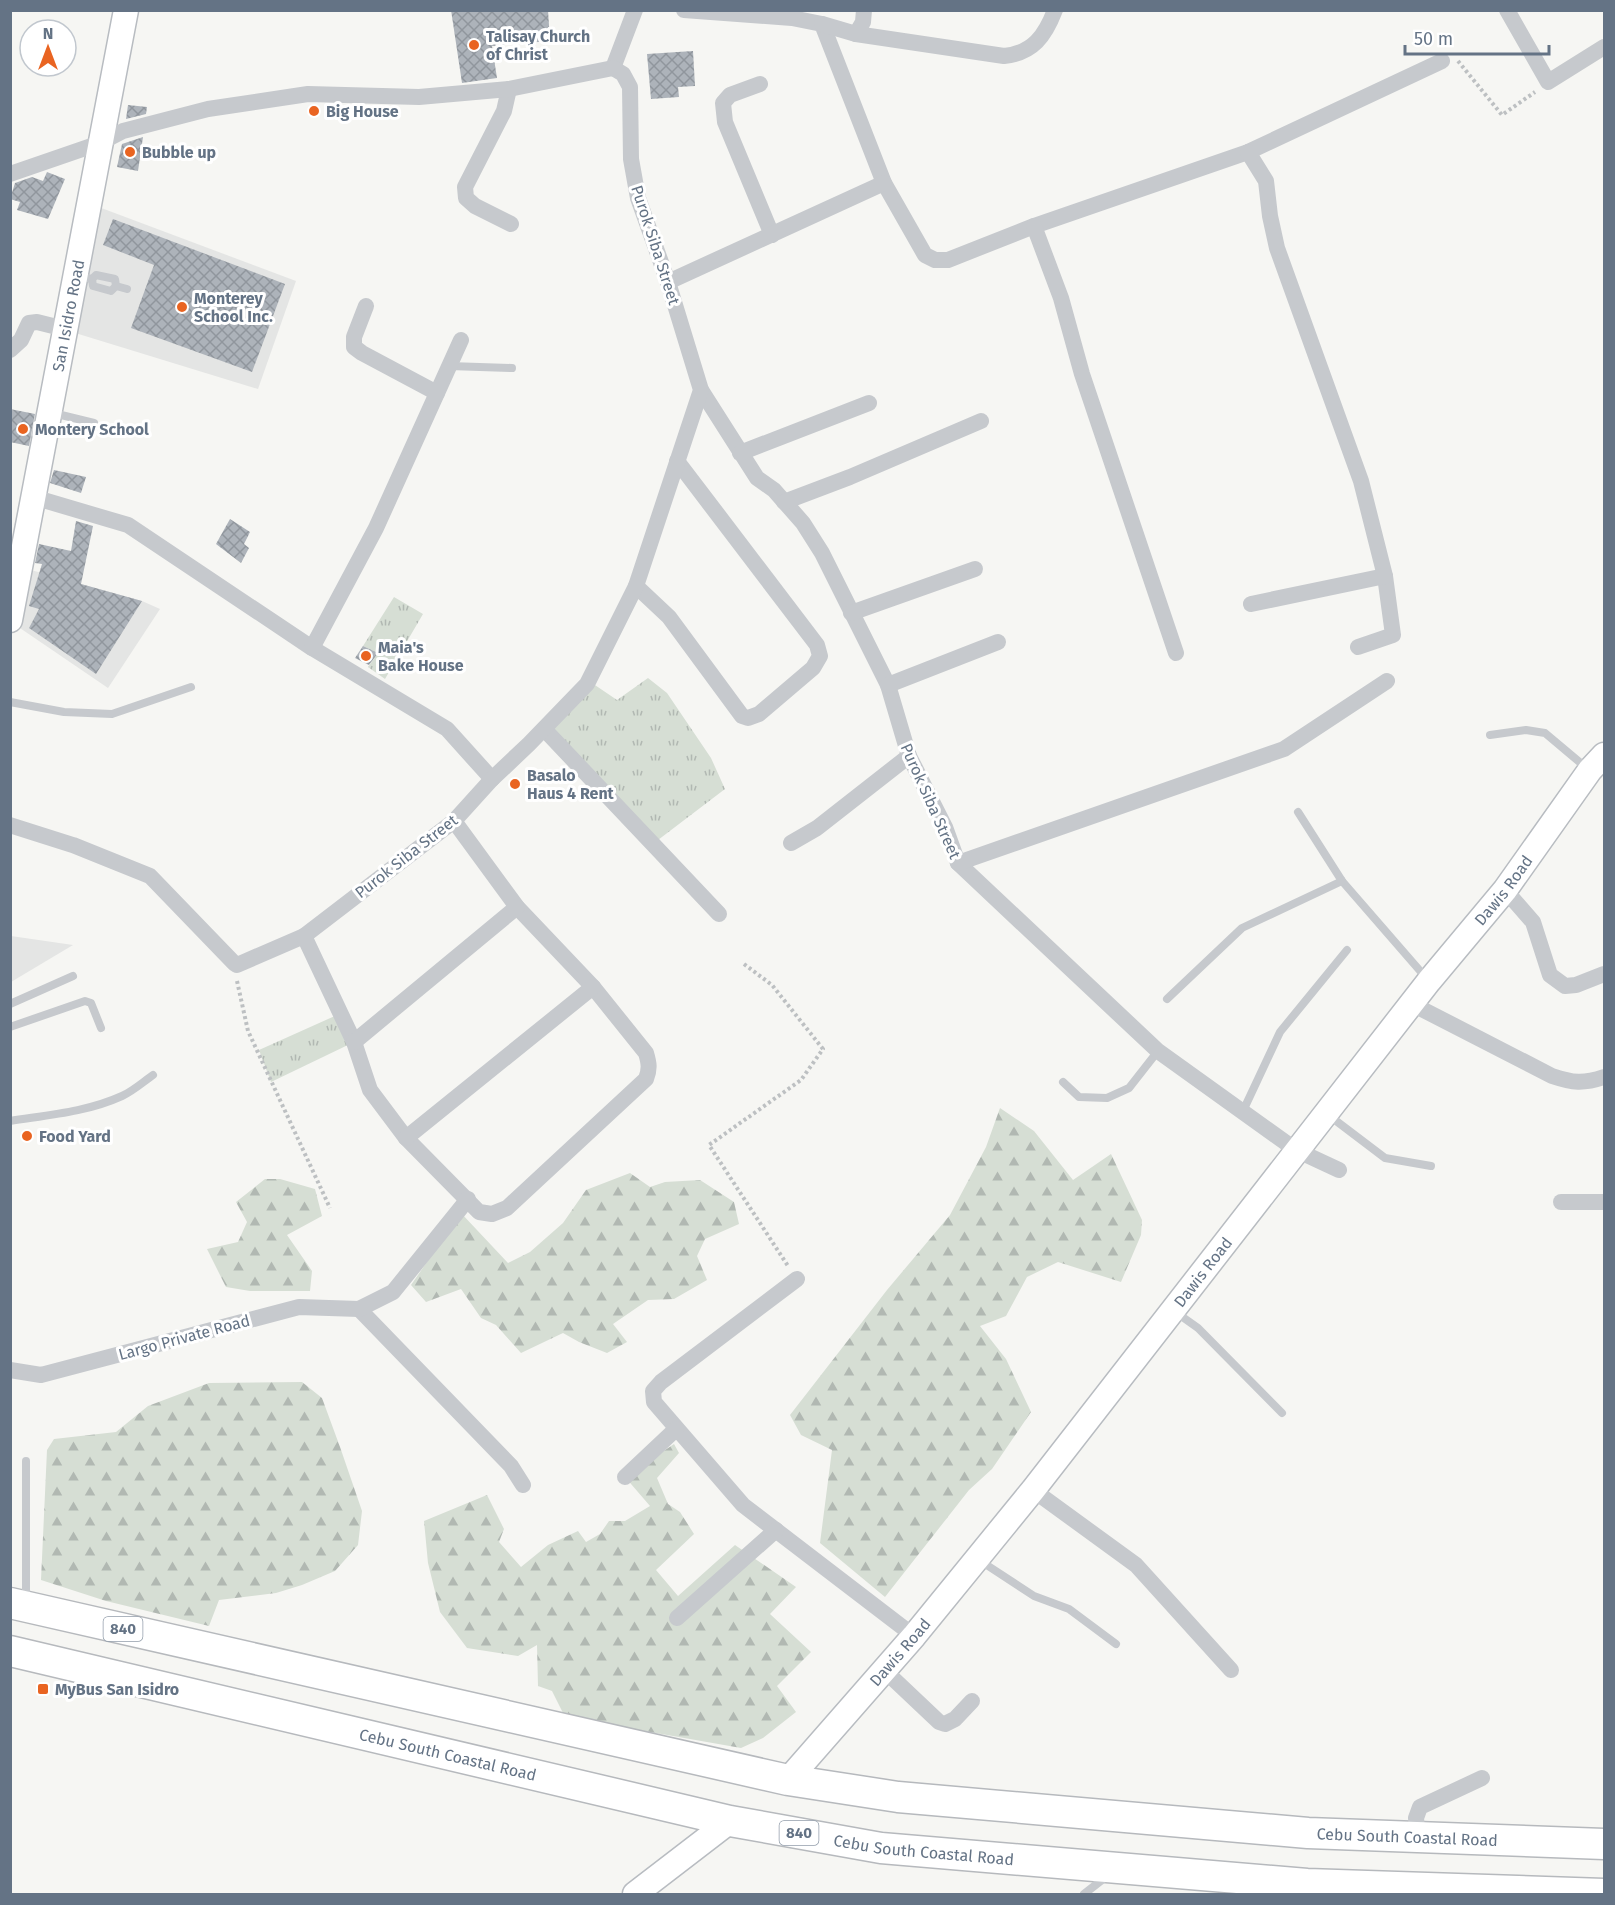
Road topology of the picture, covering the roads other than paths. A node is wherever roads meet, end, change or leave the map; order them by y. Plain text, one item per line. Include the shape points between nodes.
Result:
1 (126, 10) edge
2 (635, 10) edge
3 (684, 10) edge
4 (864, 10) edge
5 (1055, 10) edge
6 (1507, 10) edge
7 (791, 14) edge
8 (822, 24) junction
9 (856, 34) junction
10 (1605, 47) edge
11 (1442, 61) road end
12 (613, 68) junction
13 (760, 84) dead end
14 (509, 89) junction
15 (100, 143) junction
16 (1248, 152) junction
17 (10, 174) edge
18 (884, 183) junction
19 (511, 224) dead end
20 (1034, 226) junction
21 (772, 235) junction
22 (83, 278) junction
23 (668, 282) junction
24 (127, 289) dead end
25 (366, 306) dead end
26 (65, 328) junction
27 (461, 340) dead end
28 (10, 350) edge
29 (449, 366) junction
30 (512, 368) dead end
31 (701, 390) junction
32 (437, 393) junction
33 (869, 403) dead end
34 (49, 412) junction
35 (981, 421) dead end
36 (94, 423) dead end
37 (740, 453) junction
38 (677, 461) junction
39 (33, 497) junction
40 (784, 502) junction
41 (975, 569) dead end
42 (1384, 576) junction
43 (636, 586) junction
44 (1251, 604) dead end
45 (851, 613) junction
46 (10, 620) edge
47 (998, 642) dead end
48 (1358, 647) dead end
49 (312, 648) junction
50 (1176, 653) dead end
51 (1387, 681) dead end
52 (888, 684) junction
53 (191, 687) dead end
54 (10, 702) edge
55 (544, 729) junction
56 (1490, 735) dead end
57 (909, 756) junction
58 (1597, 763) edge
59 (492, 778) junction
60 (1298, 812) dead end
61 (454, 821) junction
62 (10, 825) edge
63 (791, 843) dead end
64 (958, 863) junction
65 (1342, 881) junction
66 (1505, 890) junction
67 (517, 907) junction
68 (719, 914) dead end
69 (304, 936) junction
70 (1347, 950) dead end
71 (1605, 974) edge
72 (73, 976) dead end
73 (1429, 981) junction
74 (594, 987) junction
75 (1167, 999) dead end
76 (10, 1004) edge
77 (1412, 1004) junction
78 (10, 1027) edge
79 (101, 1028) dead end
80 (354, 1042) junction
81 (1158, 1051) junction
82 (153, 1075) dead end
83 (1605, 1077) edge
84 (1063, 1082) dead end
85 (1242, 1111) junction
86 (1326, 1113) junction
87 (10, 1121) edge
88 (406, 1138) junction
89 (1296, 1150) junction
90 (1431, 1166) dead end
91 (1339, 1170) dead end
92 (468, 1199) junction
93 (1561, 1202) dead end
94 (1605, 1202) edge
95 (797, 1279) road end
96 (359, 1309) junction
97 (1173, 1311) junction
98 (10, 1370) edge
99 (1282, 1413) dead end
100 (676, 1429) junction
101 (26, 1461) dead end
102 (625, 1477) dead end
103 (523, 1485) dead end
104 (1033, 1490) junction
105 (776, 1530) junction
106 (977, 1559) junction
107 (18, 1605) edge
108 (677, 1618) dead end
109 (914, 1636) junction
110 (1116, 1644) dead end
111 (10, 1651) edge
112 (884, 1670) junction
113 (1232, 1670) dead end
114 (972, 1701) dead end
115 (1482, 1778) dead end
116 (788, 1780) junction
117 (730, 1821) junction
118 (1418, 1837) junction
119 (1605, 1844) edge
120 (1117, 1868) junction
121 (1338, 1890) edge
122 (1453, 1892) edge
123 (635, 1894) edge
124 (1084, 1894) edge
125 (1605, 1894) edge

1 - 15 street, San Isidro Road
2 - 12 street
3 - 7 street
4 - 9 street
5 - 9 street via 1041,38 1026,50 1010,55
6 - 10 street via 1548,82
7 - 8 street
8 - 9 street
8 - 18 street
11 - 16 street
12 - 14 street
12 - 23 street, Purok Siba Street via 623,74 630,87 631,159 638,198
13 - 21 street via 730,95 723,103 728,130
14 - 15 street via 419,97 308,94 208,109 123,131
14 - 19 street via 504,111 465,187 466,198 475,206
15 - 17 street
15 - 22 street, San Isidro Road
16 - 20 street
16 - 42 street via 1266,181 1277,248 1361,481
18 - 20 street via 925,255 935,260 948,260
18 - 21 street
20 - 50 street
21 - 23 street
22 - 24 lane via 93,286 111,291 116,286
22 - 26 street, San Isidro Road
23 - 31 street, Purok Siba Street
25 - 32 street via 354,347
26 - 28 street via 29,323 21,340
26 - 34 street, San Isidro Road
27 - 29 street
29 - 30 lane
29 - 32 street
31 - 37 street, Purok Siba Street
31 - 38 street, Purok Siba Street
32 - 49 street via 376,528
33 - 37 street
34 - 36 lane
34 - 39 street, San Isidro Road
35 - 40 street
37 - 40 street, Purok Siba Street via 757,478
38 - 43 street, Purok Siba Street
38 - 43 street via 817,645 820,656 813,668 759,714 742,716 669,617
39 - 46 street, San Isidro Road
39 - 49 street via 128,525
40 - 45 street, Purok Siba Street via 822,553
41 - 45 street
42 - 44 street
42 - 48 street via 1393,635
43 - 55 street, Purok Siba Street via 587,684
45 - 52 street, Purok Siba Street
47 - 52 street
49 - 59 street via 447,729
51 - 64 street via 1284,749
52 - 57 street, Purok Siba Street
53 - 54 lane via 112,714 64,712
55 - 59 street, Purok Siba Street
55 - 68 street
56 - 58 lane via 1526,730 1545,733
57 - 63 street via 817,828
57 - 64 street, Purok Siba Street via 945,827
58 - 66 street, Dawis Road
59 - 61 street, Purok Siba Street
60 - 65 lane
61 - 67 street
61 - 69 street, Purok Siba Street
62 - 69 street, Purok Siba Street via 73,844 150,876 234,963
64 - 81 street, Purok Siba Street
65 - 73 lane
65 - 75 lane via 1242,928
66 - 71 street via 1533,922 1550,975 1565,986
66 - 73 street, Dawis Road
67 - 74 street
67 - 80 street
69 - 80 street
70 - 85 lane via 1280,1032
72 - 76 lane
73 - 77 street, Dawis Road
74 - 88 street
74 - 92 street via 646,1053 650,1070 646,1079 507,1208 492,1214 479,1212
77 - 83 street via 1552,1076 1587,1083
77 - 86 street, Dawis Road
78 - 79 lane via 85,1001 91,1003
80 - 88 street via 370,1090
81 - 84 lane via 1129,1088 1107,1098 1079,1097
81 - 85 street, Purok Siba Street
82 - 87 lane via 101,1105
85 - 89 street, Purok Siba Street
86 - 89 street, Dawis Road
86 - 90 lane via 1385,1158
88 - 92 street
89 - 91 street, Purok Siba Street
89 - 97 street, Dawis Road
92 - 96 street, Largo Private Road via 393,1292
93 - 94 street
95 - 100 street via 653,1391 654,1402
96 - 98 street, Largo Private Road via 299,1307 41,1375
96 - 103 street via 511,1466
97 - 99 lane via 1198,1328
97 - 104 street, Dawis Road
100 - 102 street
100 - 105 street via 743,1505
101 - 107 lane
104 - 106 street, Dawis Road
104 - 113 street via 1136,1565
105 - 108 street
105 - 109 street
106 - 109 street, Dawis Road
106 - 110 lane via 1034,1596 1069,1609
107 - 116 highway, Cebu South Coastal Road / 840
109 - 112 street, Dawis Road
111 - 117 highway, Cebu South Coastal Road / 840
112 - 114 street via 945,1725
112 - 116 street, Dawis Road
115 - 118 street via 1420,1807 1416,1818
116 - 118 highway, Cebu South Coastal Road / 840 via 898,1797 1308,1833
117 - 120 highway, Cebu South Coastal Road / 840 via 881,1848
117 - 123 street
118 - 119 highway, Cebu South Coastal Road / 840
120 - 121 highway, Cebu South Coastal Road / 840
120 - 124 lane
121 - 122 highway, Cebu South Coastal Road / 840
122 - 125 highway, Cebu South Coastal Road / 840

